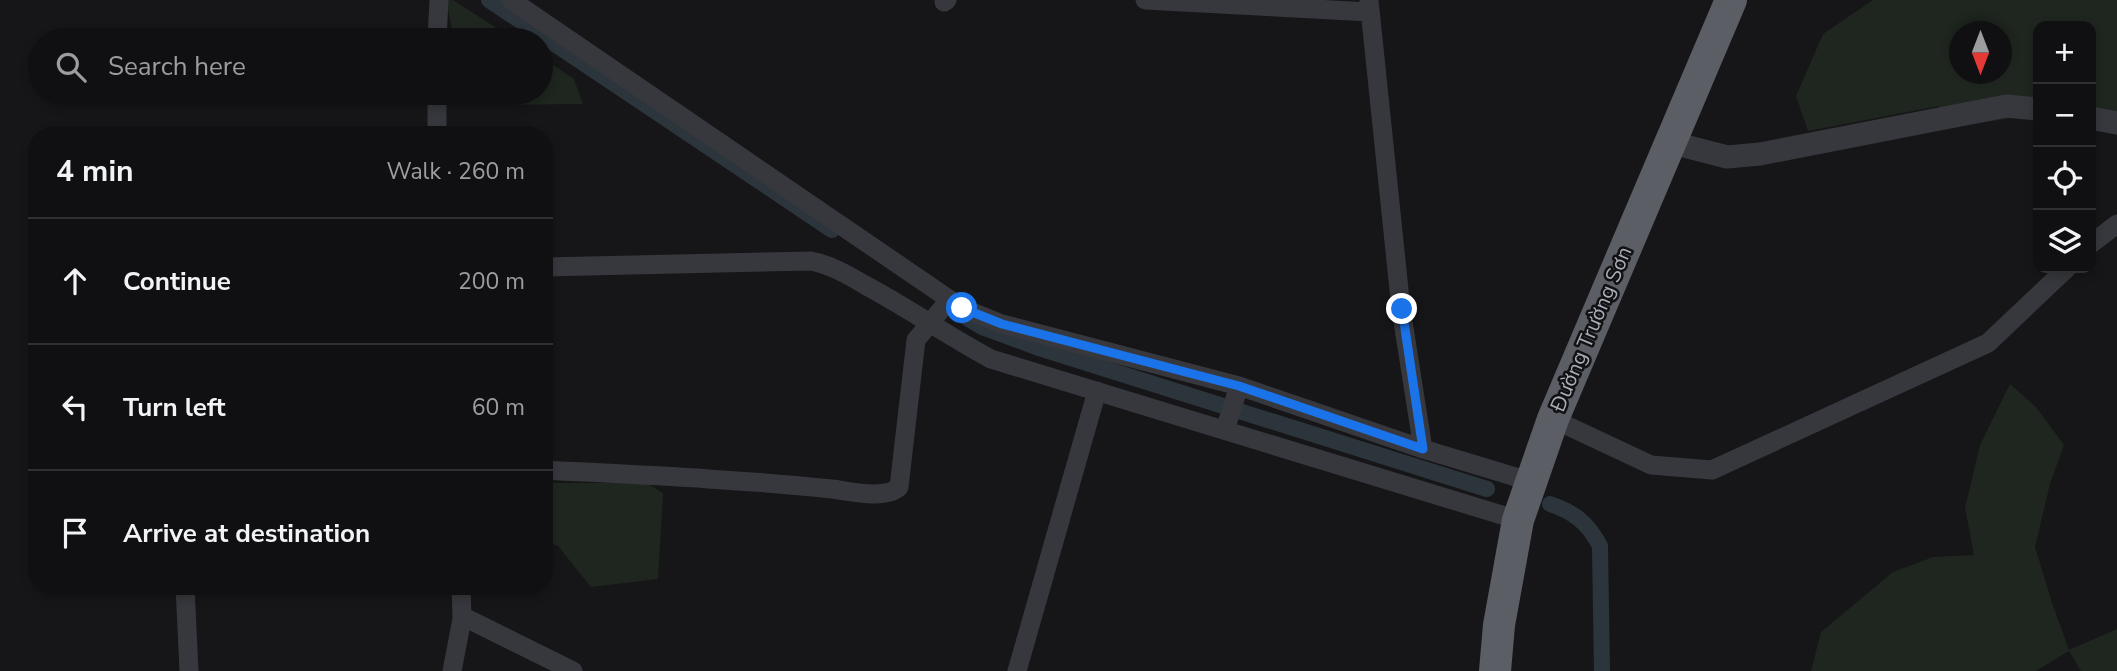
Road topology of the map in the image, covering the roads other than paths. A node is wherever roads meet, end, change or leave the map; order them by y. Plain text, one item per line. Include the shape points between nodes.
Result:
1 (439, 0) edge
2 (511, 0) edge
3 (1145, 0) edge
4 (1731, 0) edge
5 (1199, 2) edge
6 (1370, 6) edge
7 (438, 28) edge
8 (552, 28) edge
9 (553, 29) edge
10 (437, 105) edge
11 (2033, 108) edge
12 (2096, 119) edge
13 (2117, 123) edge
14 (437, 126) edge
15 (1669, 142) junction
16 (2117, 224) edge
17 (2096, 240) edge
18 (553, 267) edge
19 (2062, 273) edge
20 (949, 300) junction
21 (929, 324) junction
22 (1239, 386) junction
23 (1097, 391) junction
24 (1553, 419) junction
25 (1224, 430) junction
26 (1423, 449) junction
27 (553, 470) edge
28 (1532, 482) junction
29 (1518, 520) junction
30 (185, 595) edge
31 (461, 595) edge
32 (462, 616) junction
33 (189, 671) edge
34 (452, 671) edge
35 (573, 671) edge
36 (1017, 671) edge
37 (1495, 671) edge

1 - 7 street
2 - 8 street
3 - 5 street
4 - 15 highway, Đường Trường Sơn
5 - 6 street
6 - 26 street via 1402,309
9 - 20 street
10 - 14 street
11 - 15 street via 2006,106 1759,155 1727,157
12 - 13 street
15 - 24 highway, Đường Trường Sơn
16 - 17 street
18 - 21 street via 811,261 848,275
19 - 24 street via 1988,343 1712,470 1651,465
20 - 21 street
20 - 22 street via 1002,324
21 - 23 street via 991,359
21 - 27 street via 916,340 899,487 894,492
22 - 25 street
22 - 26 street
23 - 25 street
23 - 36 street
24 - 28 highway, Đường Trường Sơn
25 - 29 street
26 - 28 street
28 - 29 highway, Đường Trường Sơn
29 - 37 highway, Đường Trường Sơn
30 - 33 street
31 - 32 street
32 - 34 street
32 - 35 street

